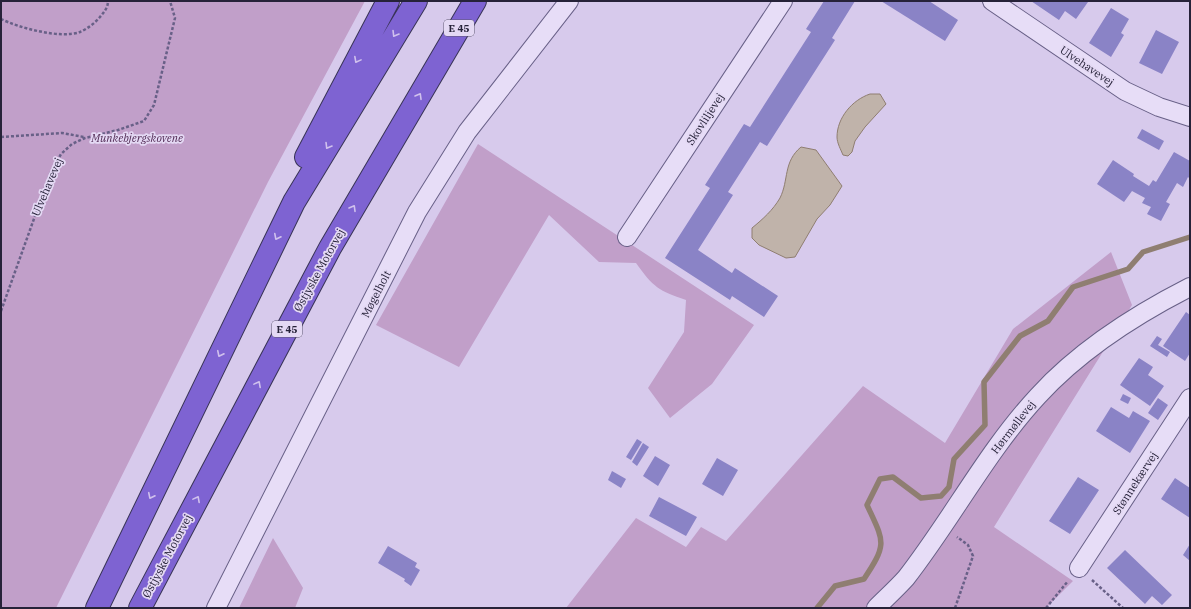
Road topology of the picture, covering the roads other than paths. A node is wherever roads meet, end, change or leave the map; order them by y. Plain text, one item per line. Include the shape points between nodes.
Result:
1 (388, 1) edge
2 (416, 1) edge
3 (475, 1) edge
4 (486, 1) edge
5 (569, 1) edge
6 (783, 1) edge
7 (992, 1) edge
8 (443, 56) junction
9 (1190, 117) edge
10 (294, 202) junction
11 (627, 238) dead end
12 (1190, 287) edge
13 (1190, 398) edge
14 (1079, 568) road end
15 (97, 608) edge
16 (140, 608) edge
17 (216, 608) edge
18 (876, 608) edge

1 -> 10 highway via 302,162
2 -> 10 highway
3 - 8 highway, Østjyske Motorvej / E 45
4 - 8 highway
5 - 17 street, Møgelholt via 467,132 417,212
6 - 11 street, Skovliljevej
7 - 9 street, Ulvehavevej via 1125,91 1159,108
16 -> 8 highway, Østjyske Motorvej / E 45 via 330,248
10 -> 15 highway
12 - 18 street, Hørmøllevej via 1108,336 1070,364 1037,396 999,444 905,578
13 - 14 street, Stønnekærvej

